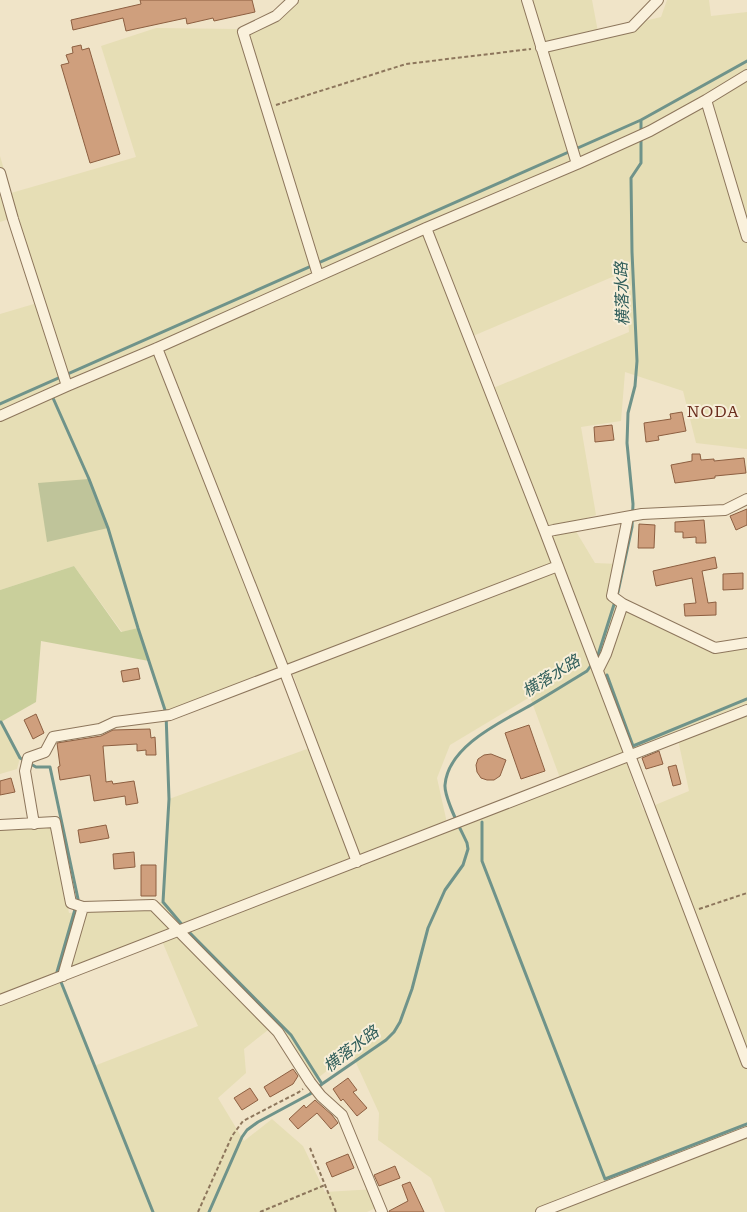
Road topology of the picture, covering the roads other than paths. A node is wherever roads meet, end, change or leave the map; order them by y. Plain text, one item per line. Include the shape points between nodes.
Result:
1 (293, 0) edge
2 (527, 0) edge
3 (658, 0) edge
4 (541, 48) junction
5 (747, 75) edge
6 (706, 100) junction
7 (577, 164) junction
8 (0, 173) edge
9 (426, 228) junction
10 (747, 237) edge
11 (318, 275) junction
12 (157, 348) junction
13 (67, 386) junction
14 (0, 416) edge
15 (747, 499) edge
16 (628, 517) junction
17 (545, 532) junction
18 (558, 566) junction
19 (623, 604) junction
20 (747, 643) edge
21 (284, 670) junction
22 (598, 670) junction
23 (747, 710) edge
24 (629, 755) junction
25 (34, 824) junction
26 (0, 825) edge
27 (357, 862) junction
28 (82, 908) junction
29 (179, 932) junction
30 (63, 976) junction
31 (0, 1000) edge
32 (747, 1063) edge
33 (747, 1132) edge
34 (382, 1212) edge
35 (541, 1212) edge

1 - 11 street via 276,16 243,32
2 - 4 street
3 - 4 street via 632,27
4 - 7 street
5 - 6 street
6 - 7 street via 650,131
6 - 10 street
7 - 9 street
8 - 13 street
9 - 11 street
9 - 17 street
11 - 12 street
12 - 13 street
12 - 21 street
13 - 14 street
15 - 16 street via 725,510
16 - 17 street
16 - 19 street via 612,596
17 - 18 street
18 - 21 street
18 - 22 street
19 - 20 street via 715,648
19 - 22 street
21 - 25 street via 166,716 115,722 100,729 53,737 45,752 28,758 25,772
21 - 27 street
22 - 24 street
23 - 24 street
24 - 27 street
24 - 32 street
25 - 26 street
25 - 28 street via 55,822 71,902
27 - 29 street
28 - 29 street via 153,905
28 - 30 street
29 - 30 street
29 - 34 street via 278,1032 310,1082 342,1115
30 - 31 street
33 - 35 street

